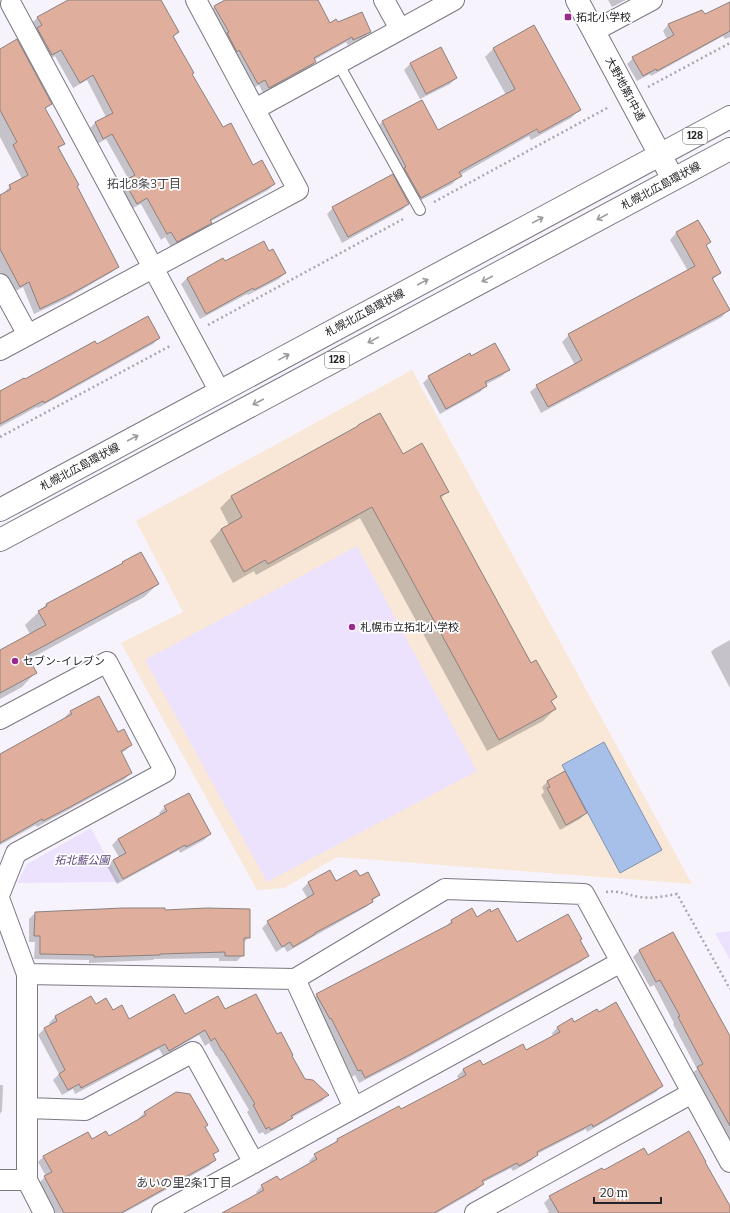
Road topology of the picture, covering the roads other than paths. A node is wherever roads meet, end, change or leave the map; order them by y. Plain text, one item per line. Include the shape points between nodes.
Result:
1 (196, 0) edge
2 (384, 0) edge
3 (454, 0) edge
4 (577, 0) edge
5 (652, 0) edge
6 (10, 4) edge
7 (400, 30) junction
8 (594, 31) junction
9 (338, 63) junction
10 (255, 109) junction
11 (730, 117) edge
12 (730, 149) edge
13 (660, 155) junction
14 (673, 179) junction
15 (420, 210) dead end
16 (153, 268) junction
17 (0, 284) edge
18 (28, 335) junction
19 (0, 350) edge
20 (220, 392) junction
21 (0, 510) edge
22 (0, 540) edge
23 (0, 719) edge
24 (0, 892) edge
25 (0, 902) edge
26 (621, 962) junction
27 (27, 974) junction
28 (295, 979) junction
29 (692, 1093) junction
30 (28, 1108) junction
31 (354, 1108) junction
32 (730, 1162) edge
33 (254, 1163) junction
34 (0, 1180) edge
35 (27, 1180) junction
36 (44, 1213) edge
37 (162, 1213) edge
38 (475, 1213) edge

1 - 10 street
2 - 7 street
3 - 7 street
4 - 8 main road, 大野地第1中通
5 - 8 street
6 - 16 street
7 - 9 street
8 - 13 main road, 大野地第1中通
9 - 10 street
9 - 15 lane
10 - 16 street via 298,190
11 - 13 main road, 札幌北広島環状線 / 128
12 - 14 main road, 札幌北広島環状線 / 128
13 - 14 main road, 大野地第1中通
20 -> 13 main road, 札幌北広島環状線 / 128
14 -> 22 main road, 札幌北広島環状線 / 128
16 - 18 street
16 - 20 street
17 - 18 street
18 - 19 street
21 -> 20 main road, 札幌北広島環状線 / 128
23 - 24 street via 107,662 165,772 16,853
25 - 27 street
26 - 28 street via 584,894 445,889
26 - 29 street
26 - 31 street
27 - 28 street
27 - 30 street
28 - 31 street
29 - 32 street
29 - 38 street
30 - 33 street via 85,1110 193,1052
30 - 35 street
31 - 33 street
33 - 37 street
34 - 35 street
35 - 36 street

